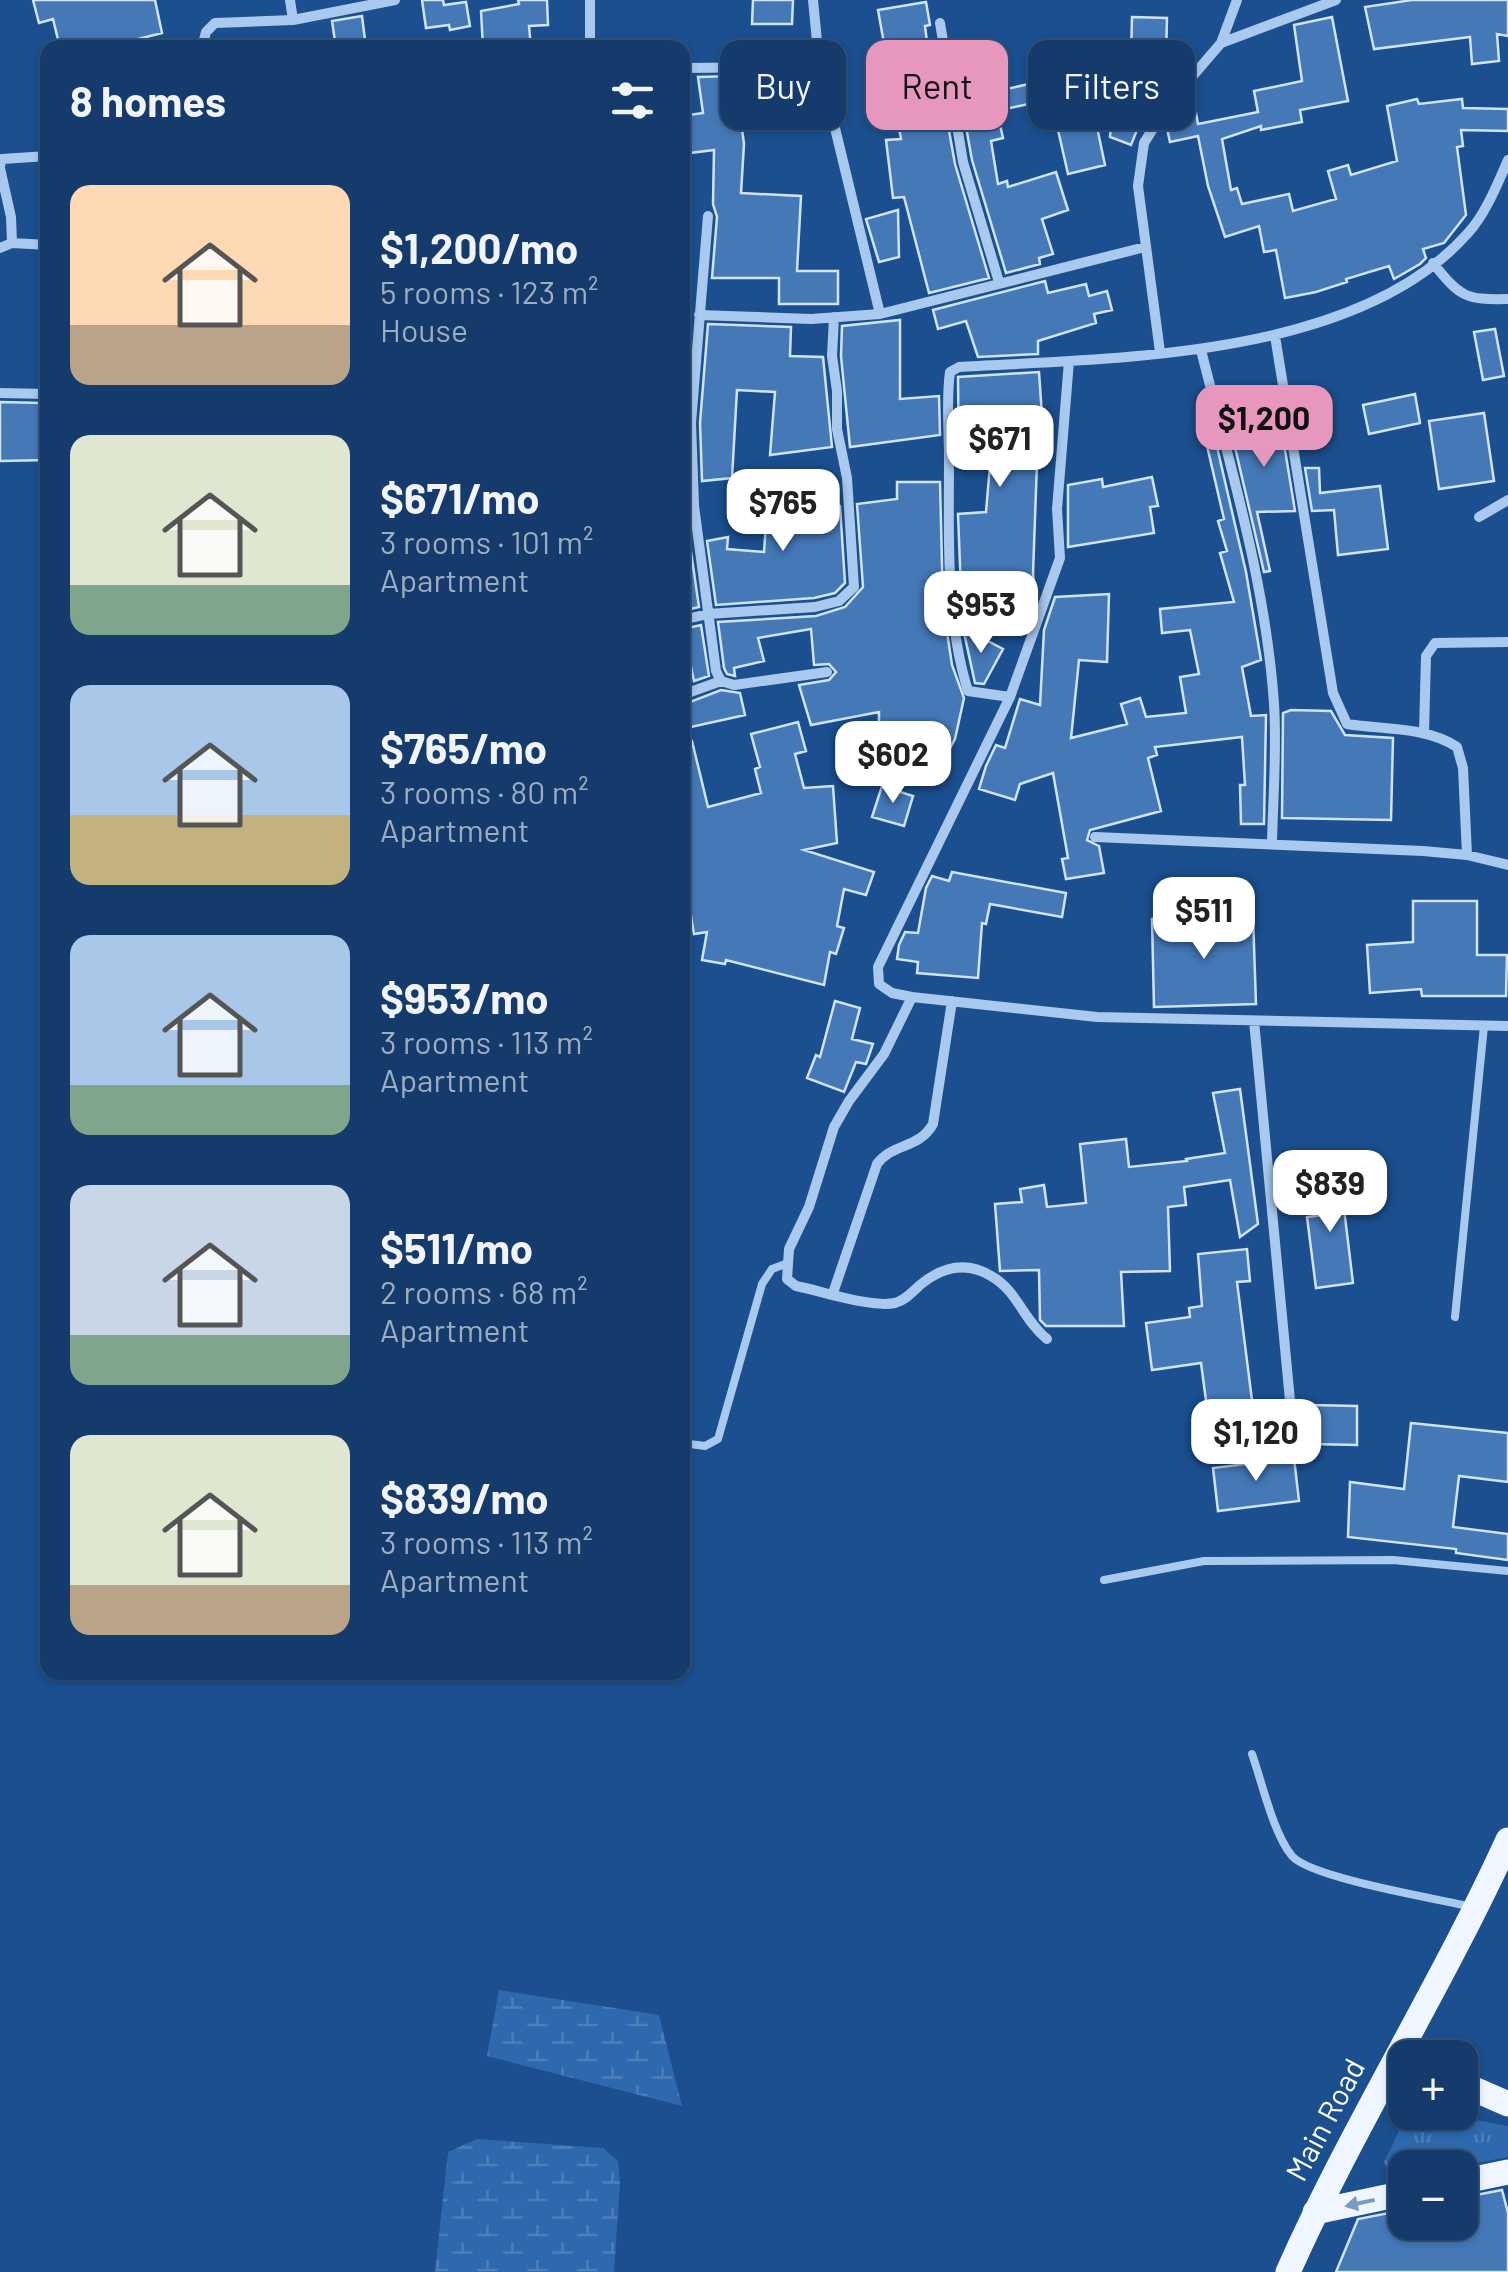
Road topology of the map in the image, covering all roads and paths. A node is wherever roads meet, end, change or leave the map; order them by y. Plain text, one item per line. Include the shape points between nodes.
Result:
1 (290, 0) edge
2 (395, 0) edge
3 (590, 0) edge
4 (813, 0) edge
5 (1237, 0) edge
6 (1336, 0) edge
7 (293, 20) junction
8 (940, 23) dead end
9 (204, 40) edge
10 (590, 40) edge
11 (816, 40) edge
12 (1222, 43) junction
13 (690, 68) edge
14 (720, 68) edge
15 (835, 130) edge
16 (40, 156) edge
17 (1508, 160) edge
18 (0, 167) edge
19 (708, 216) dead end
20 (12, 243) junction
21 (40, 245) edge
22 (1144, 247) junction
23 (0, 248) edge
24 (1433, 264) junction
25 (999, 282) junction
26 (1508, 299) edge
27 (880, 314) junction
28 (699, 316) junction
29 (834, 317) junction
30 (1275, 336) junction
31 (1202, 350) junction
32 (1160, 352) junction
33 (1069, 361) junction
34 (0, 393) edge
35 (40, 394) edge
36 (690, 396) edge
37 (690, 459) edge
38 (1508, 500) edge
39 (1479, 517) dead end
40 (708, 614) junction
41 (690, 618) edge
42 (1508, 642) edge
43 (828, 672) dead end
44 (720, 682) junction
45 (690, 692) edge
46 (1010, 698) junction
47 (1424, 732) junction
48 (1095, 837) dead end
49 (1272, 842) junction
50 (1468, 855) junction
51 (1508, 865) edge
52 (912, 998) junction
53 (952, 1001) junction
54 (1254, 1021) junction
55 (1484, 1026) junction
56 (1508, 1026) edge
57 (788, 1263) junction
58 (833, 1294) junction
59 (1455, 1317) dead end
60 (1047, 1339) dead end
61 (1294, 1432) dead end
62 (690, 1445) edge
63 (1508, 1571) edge
64 (1104, 1580) dead end
65 (1252, 1754) dead end
66 (1508, 1840) edge
67 (1477, 1908) junction
68 (1410, 2040) edge
69 (1388, 2081) edge
70 (1478, 2091) edge
71 (1508, 2104) edge
72 (1508, 2172) edge
73 (1478, 2178) edge
74 (1388, 2197) edge
75 (1315, 2212) junction
76 (1288, 2272) edge

1 - 7 street
2 - 7 street
3 - 10 street
4 - 11 street
5 - 12 street
6 - 12 street
7 - 9 street via 215,24
8 - 25 street via 963,162
12 - 22 street via 1144,143 1138,186
13 - 14 street
15 - 27 street
16 - 18 street via 2,159
17 - 24 street via 1470,232
18 - 20 street
19 - 28 street
20 - 21 street
20 - 23 street
22 - 25 street
22 - 32 street
24 - 26 street via 1470,299
24 - 30 street via 1340,315
25 - 27 street
27 - 29 street
28 - 29 street
28 - 36 street
29 - 40 street via 836,429 847,478 854,587 839,601 815,607
30 - 31 street
30 - 47 street via 1338,710 1348,724
31 - 32 street
31 - 49 street via 1254,564 1271,679
32 - 33 street
33 - 46 street via 1057,508 1060,558
33 - 46 street via 959,367 949,377 949,519 960,666 968,690
34 - 35 street
37 - 40 street
38 - 39 street
40 - 41 street
40 - 44 street
42 - 47 street via 1436,643 1426,656
43 - 44 street via 734,686
44 - 45 street
46 - 52 street via 878,967 879,984
47 - 50 street via 1457,746
48 - 49 street
49 - 50 street
50 - 51 street
52 - 53 street
52 - 57 street via 884,1054 834,1127
53 - 54 street via 1097,1017
53 - 58 street via 932,1124 926,1136 884,1153 877,1164
54 - 55 street
54 - 61 street
55 - 56 street
55 - 59 lane
57 - 58 street via 787,1279 796,1286
57 - 62 lane via 772,1269 762,1284 718,1439
58 - 60 street via 896,1302 937,1273 969,1267 1008,1288
63 - 64 lane via 1394,1560 1204,1561
65 - 67 lane via 1294,1859 1335,1876
66 - 67 main road, Main Road
67 - 68 main road, Main Road
69 - 75 main road, Main Road
70 - 71 main road
72 - 73 main road
74 -> 75 main road
75 - 76 main road, Main Road

